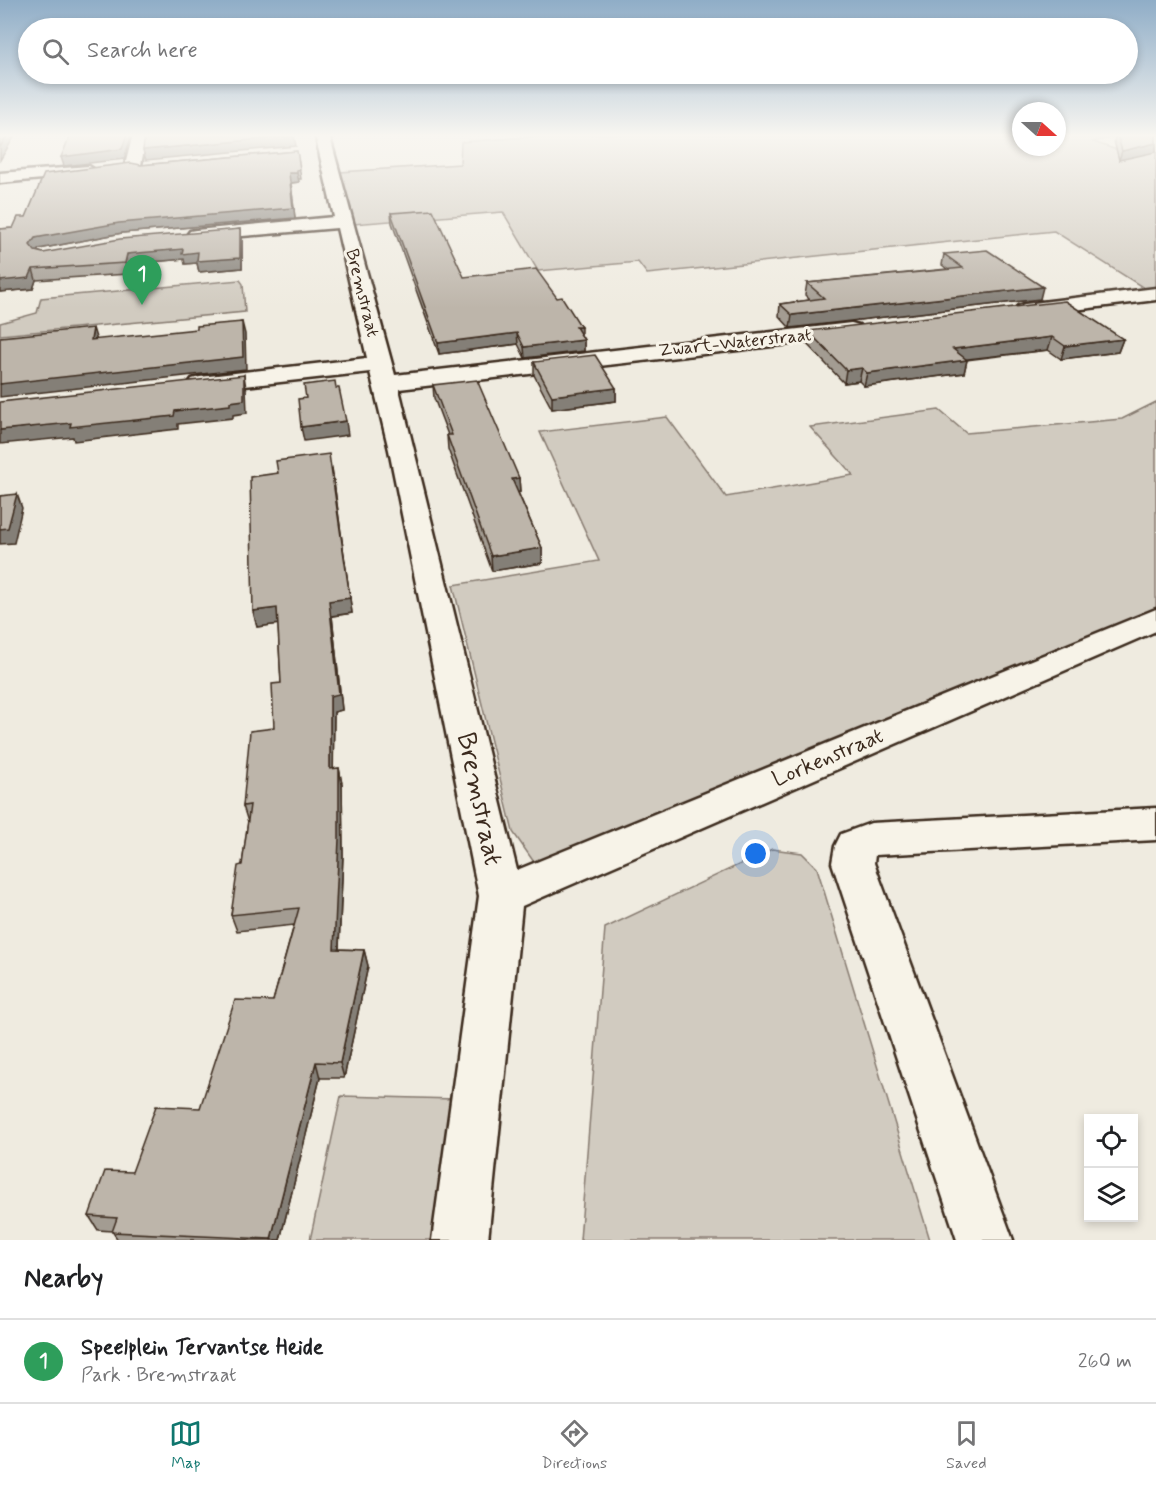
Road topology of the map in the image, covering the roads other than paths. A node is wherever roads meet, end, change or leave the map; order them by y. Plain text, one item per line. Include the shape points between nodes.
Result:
1 (335, 192) edge
2 (344, 222) junction
3 (181, 236) edge
4 (1156, 294) edge
5 (1008, 312) edge
6 (867, 328) edge
7 (382, 374) junction
8 (177, 387) edge
9 (1156, 619) edge
10 (1156, 824) edge
11 (501, 896) junction
12 (460, 1240) edge
13 (985, 1240) edge

1 - 2 street, Bremstraat
2 - 3 street, Bremstraat
2 - 7 street, Bremstraat
4 - 5 street
6 - 7 street, Zwart-Waterstraat
7 - 8 street, Bremstraat
7 - 11 street, Bremstraat
9 - 11 street, Lorkenstraat
10 - 13 street via 871,839 856,846 854,863
11 - 12 street, Bremstraat

